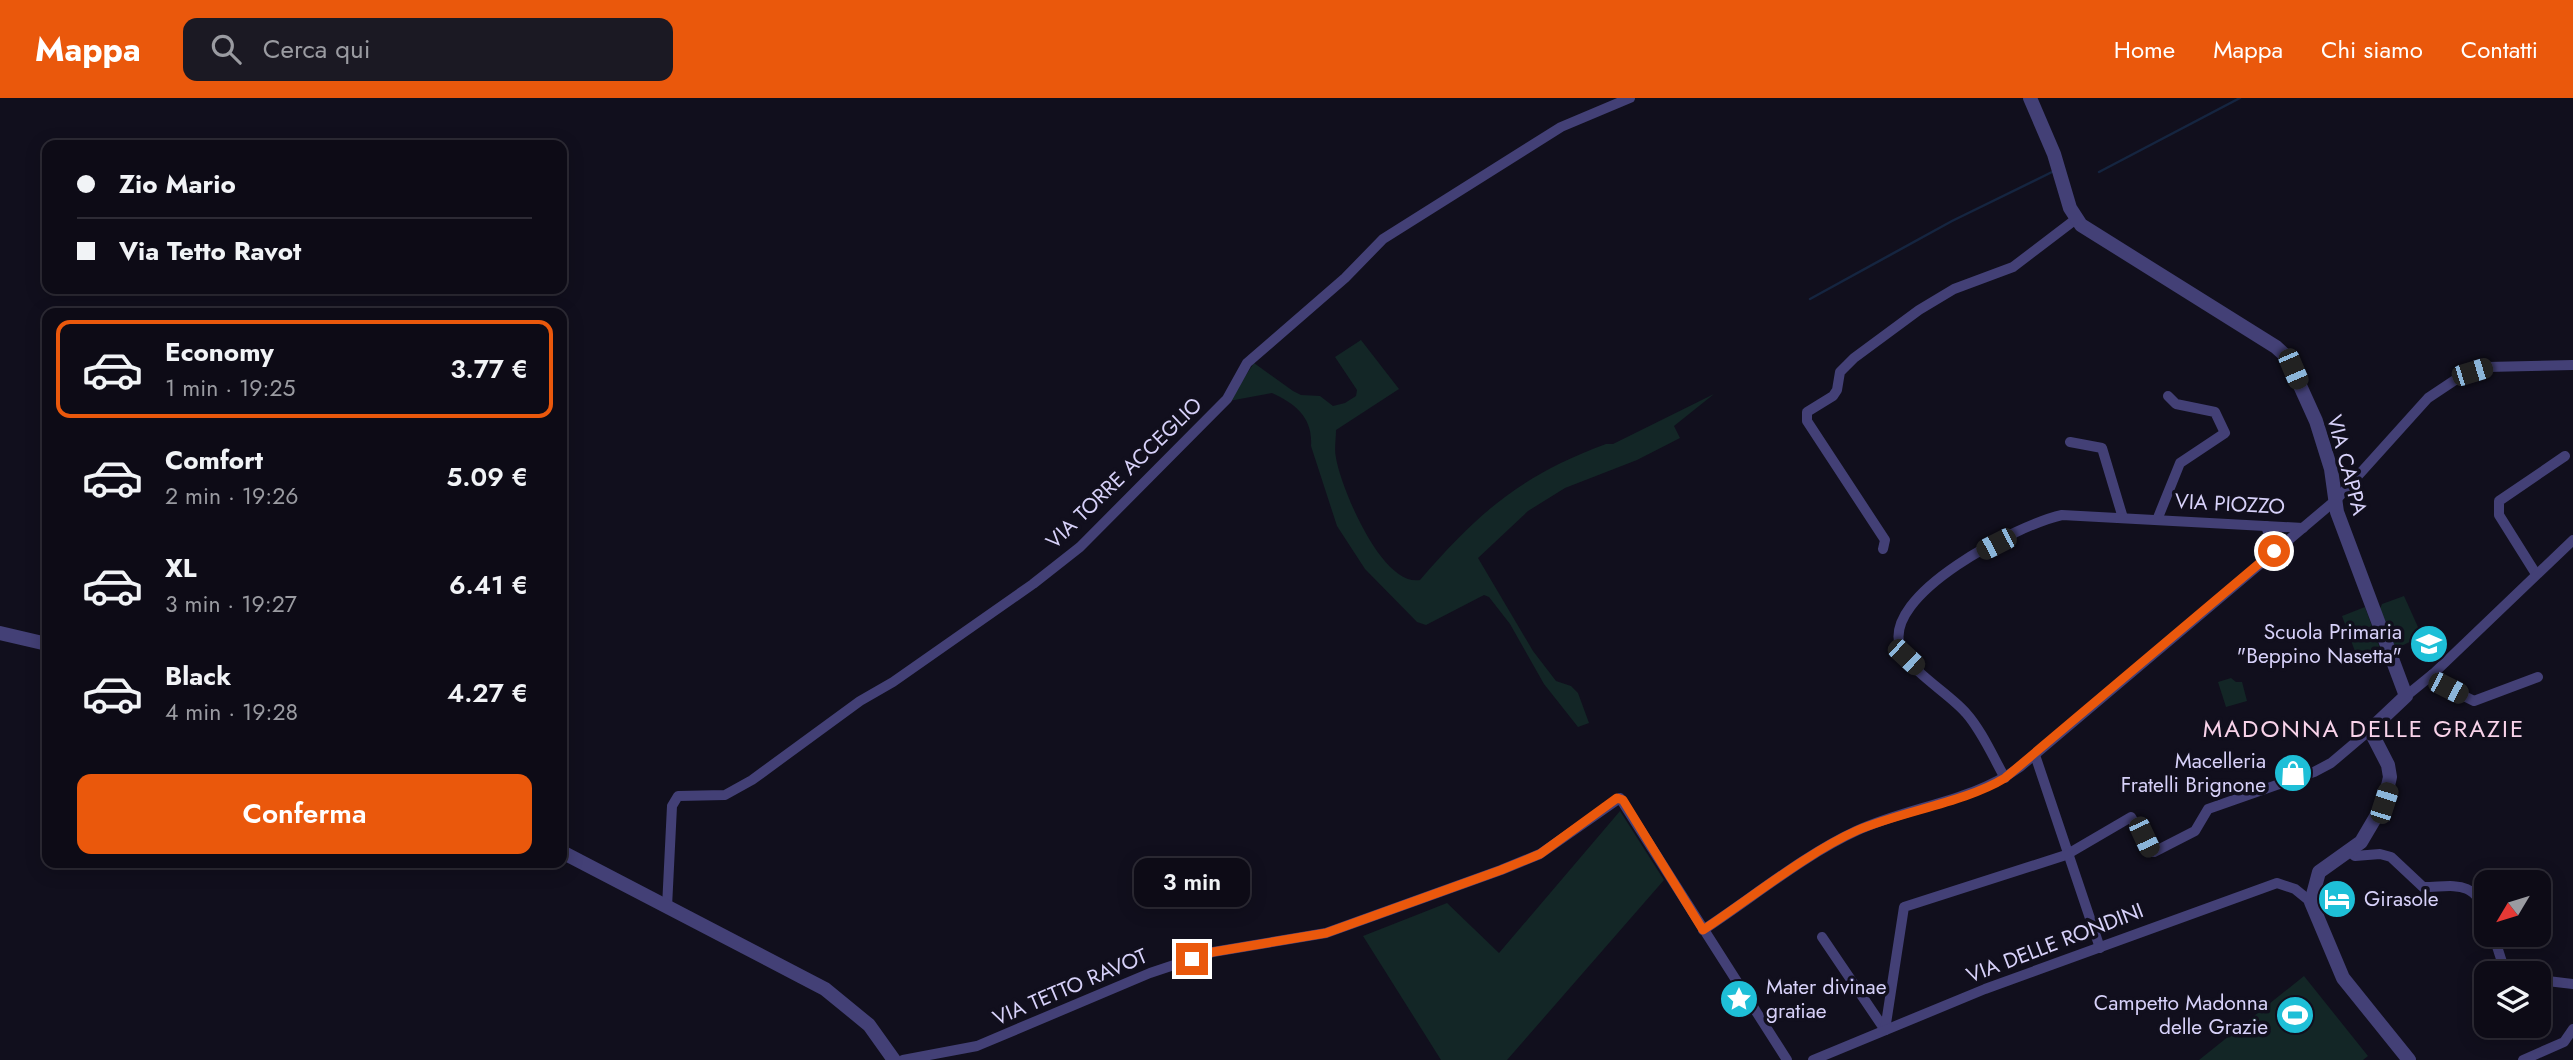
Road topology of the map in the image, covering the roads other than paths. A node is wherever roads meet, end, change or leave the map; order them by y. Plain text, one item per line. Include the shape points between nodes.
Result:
1 (1630, 98) edge
2 (2029, 98) edge
3 (2076, 219) junction
4 (2573, 365) edge
5 (2168, 396) dead end
6 (2070, 442) dead end
7 (2565, 456) dead end
8 (2337, 499) junction
9 (2123, 518) junction
10 (2157, 520) junction
11 (2266, 526) junction
12 (2303, 528) junction
13 (2573, 540) edge
14 (1883, 549) dead end
15 (2274, 551) junction
16 (2536, 574) junction
17 (0, 633) edge
18 (42, 643) edge
19 (2433, 674) junction
20 (2538, 677) dead end
21 (2406, 696) junction
22 (2370, 730) junction
23 (2035, 755) junction
24 (2005, 778) junction
25 (2350, 852) junction
26 (567, 855) edge
27 (2066, 855) junction
28 (2474, 895) edge
29 (2311, 902) junction
30 (667, 907) junction
31 (1703, 930) junction
32 (1822, 937) dead end
33 (2100, 948) junction
34 (2551, 981) edge
35 (2573, 984) edge
36 (2573, 1029) edge
37 (1885, 1030) junction
38 (894, 1060) edge
39 (903, 1060) edge
40 (1787, 1060) edge
41 (1813, 1060) edge
42 (2409, 1060) edge
43 (2523, 1060) edge

1 - 30 street, VIA TORRE ACCEGLIO via 1538,140 1384,239 1247,363 1227,399 1080,547 1033,584 752,780 725,795 678,796 672,806
2 - 3 street
3 - 8 street, VIA CAPPA via 2117,250 2287,356 2316,421
3 - 14 street via 2013,267 1954,289 1919,310 1854,358 1840,372 1833,396 1807,412 1807,421 1885,540
4 - 8 street, VIA PIOZZO via 2487,367 2455,380 2422,403
5 - 10 street, VIA PIOZZO via 2176,404 2215,412 2225,433 2180,463
6 - 9 street via 2102,448
7 - 16 street via 2499,501 2500,514
8 - 12 street, VIA PIOZZO
8 - 21 street, VIA CAPPA via 2337,512 2368,603
9 - 10 street, VIA PIOZZO
9 - 24 street, VIA PIOZZO via 2062,515 2034,524 1959,563 1902,617 1898,633 1902,650 1967,714
10 - 11 street, VIA PIOZZO
11 - 12 street, VIA PIOZZO
11 - 15 street
12 - 15 street
13 - 16 street
15 - 23 street
16 - 19 street
17 - 18 street
19 - 20 street via 2474,701
19 - 21 street
21 - 22 street
22 - 25 street via 2388,765 2389,790 2374,824
22 - 27 street via 2331,763 2299,779 2208,808 2195,831 2154,852 2131,817
23 - 24 street
23 - 27 street
24 - 31 street via 1856,831
25 - 28 street via 2391,857 2423,887 2459,885
25 - 29 street via 2319,873
26 - 30 street
27 - 33 street
27 - 37 street via 1904,907
29 - 33 street, VIA DELLE RONDINI via 2295,889 2277,883
29 - 42 street via 2343,978
30 - 38 street via 825,989 864,1020
31 - 39 street, VIA TETTO RAVOT via 1623,800 1617,798 1540,854 1501,870 1326,933 1213,952 1163,968 977,1046
31 - 40 street, VIA TETTO RAVOT
32 - 37 street
33 - 37 street, VIA DELLE RONDINI
34 - 35 street
36 - 43 street via 2564,1042
37 - 41 street, VIA DELLE RONDINI

